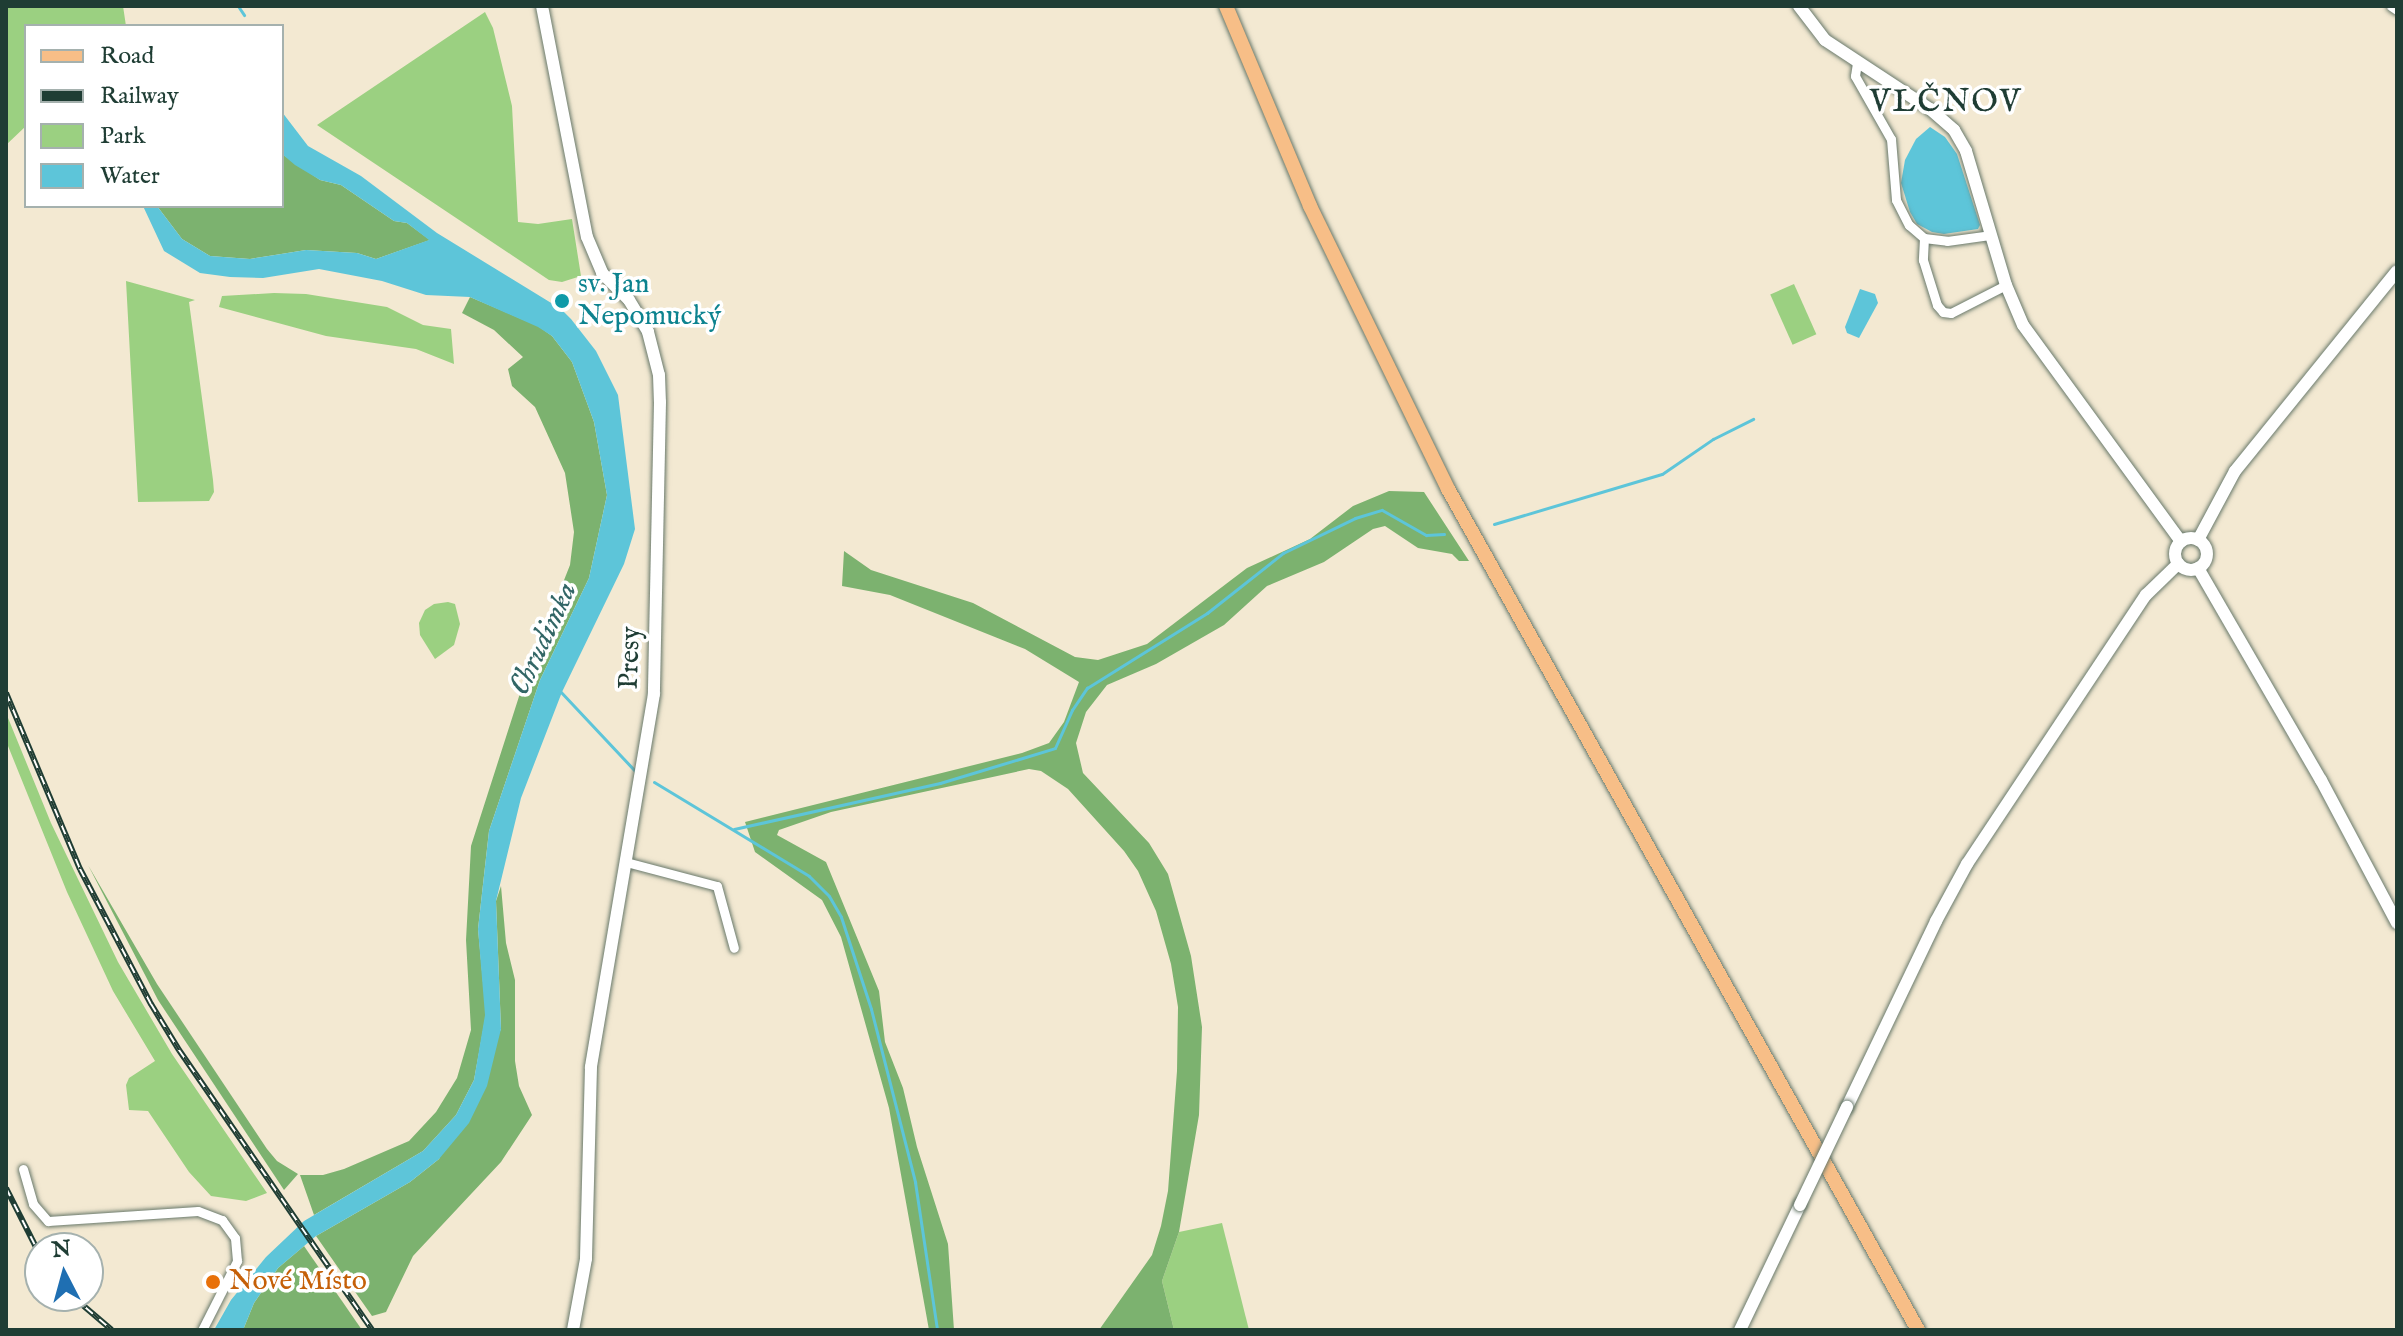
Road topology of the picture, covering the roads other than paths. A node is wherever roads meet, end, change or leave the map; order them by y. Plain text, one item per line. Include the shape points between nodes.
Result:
1 (542, 6) edge
2 (1226, 6) edge
3 (1799, 6) edge
4 (2391, 6) edge
5 (2397, 10) edge
6 (1857, 63) junction
7 (1990, 235) junction
8 (1924, 238) junction
9 (2397, 271) edge
10 (2006, 285) junction
11 (2198, 540) junction
12 (2181, 542) junction
13 (2178, 564) junction
14 (2198, 568) junction
15 (626, 862) junction
16 (2397, 923) edge
17 (734, 948) dead end
18 (23, 1169) dead end
19 (202, 1330) edge
20 (573, 1330) edge
21 (1740, 1330) edge
22 (1918, 1330) edge

1 - 15 street, Presy via 590,247 602,273 640,315 659,375 654,694
2 - 22 main road via 1310,206 1448,489
3 - 6 street via 1818,34
4 - 5 street
6 - 7 street via 1954,130 1968,156
6 - 8 street via 1855,76 1894,147 1896,200 1909,225
7 - 8 street via 1947,241
7 - 10 street
8 - 10 street via 1924,266 1943,312 1951,313
9 - 11 street via 2235,471
10 - 12 street via 2038,350
11 - 12 street
11 - 14 street via 2207,556
12 - 13 street via 2175,552
13 - 14 street via 2187,570
13 - 21 street, bridge via 2146,595 1967,864
14 - 16 street
15 - 17 street via 715,884
15 - 20 street, Presy via 591,1067 586,1259
18 - 19 street via 33,1204 48,1221 193,1211 222,1220 235,1238 237,1261

